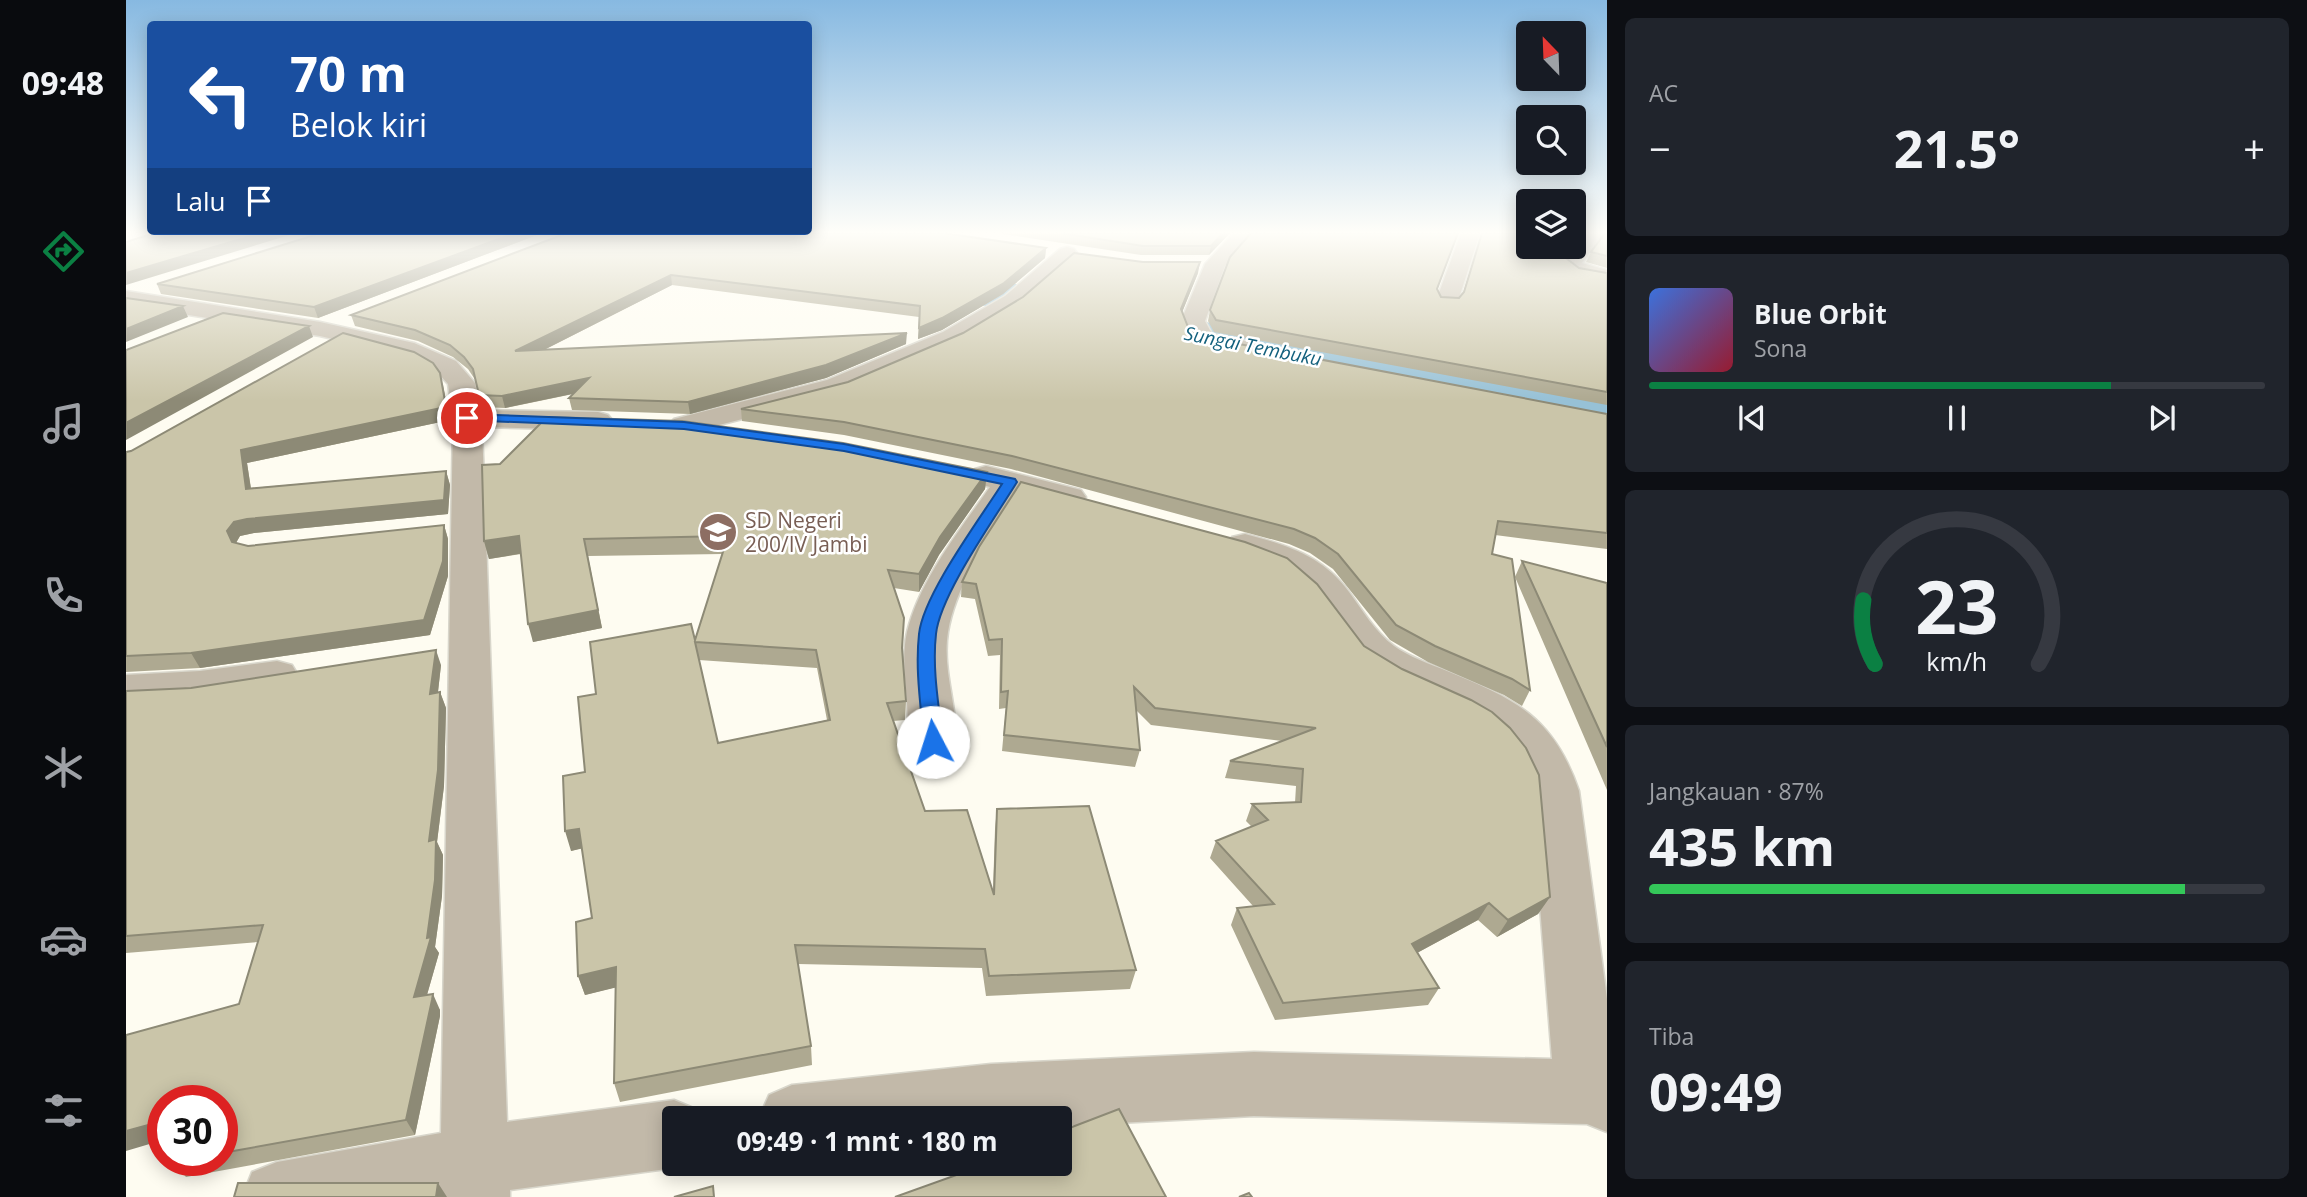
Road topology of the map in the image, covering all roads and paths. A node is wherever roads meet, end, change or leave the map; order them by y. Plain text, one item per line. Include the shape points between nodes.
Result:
1 (150, 289) edge
2 (1026, 289) edge
3 (1200, 289) edge
4 (1451, 289) edge
5 (126, 297) edge
6 (1447, 301) edge
7 (225, 314) junction
8 (188, 329) edge
9 (1278, 355) edge
10 (467, 418) junction
11 (658, 424) junction
12 (764, 436) edge
13 (959, 470) edge
14 (1010, 482) junction
15 (1103, 506) edge
16 (1208, 534) edge
17 (318, 669) edge
18 (126, 690) edge
19 (933, 742) dead end
20 (1597, 1096) edge
21 (906, 1106) edge
22 (662, 1137) edge
23 (475, 1179) edge
24 (277, 1197) edge

1 - 5 street
2 - 11 street via 952,337 837,386
3 - 9 street via 1193,321 1197,331
4 - 6 street
5 - 7 street
7 - 8 street
7 - 10 street via 405,348 447,367 461,383
10 - 11 street
10 - 23 street via 451,527 452,648
11 - 12 street
13 - 14 street
14 - 15 street
14 - 19 street via 935,604 927,643
16 - 20 street via 1304,567 1381,657 1506,719 1537,748 1555,791
17 - 18 street via 200,686
20 - 21 street via 1254,1084 991,1097
22 - 23 street
23 - 24 street

